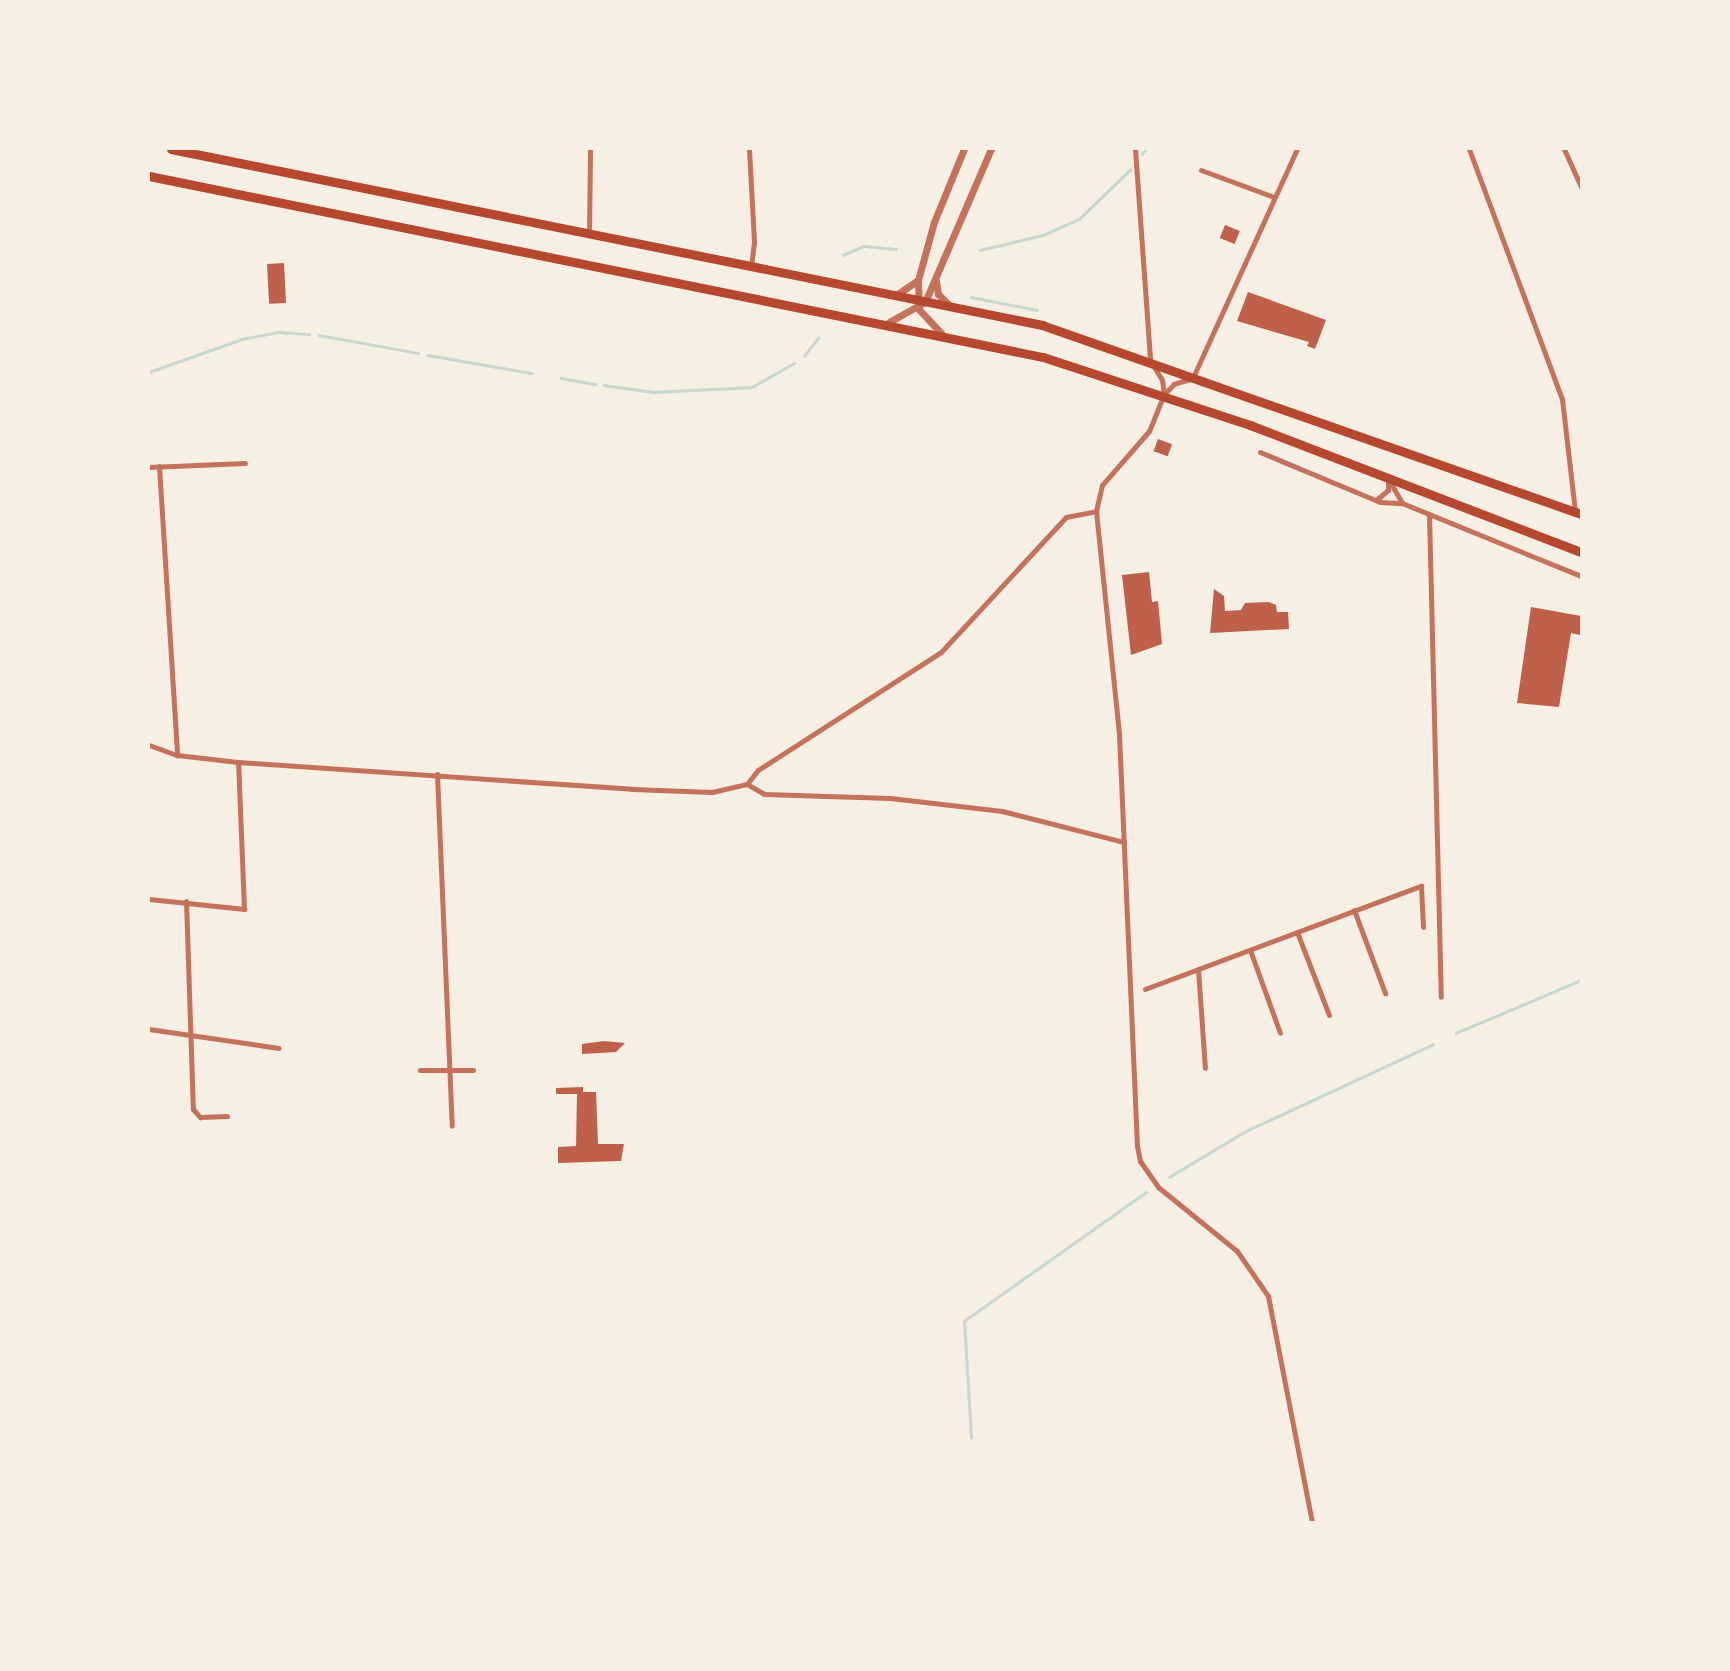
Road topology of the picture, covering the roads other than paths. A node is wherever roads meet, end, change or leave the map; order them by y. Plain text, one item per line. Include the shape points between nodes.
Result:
1 (171, 149) edge
2 (590, 149) edge
3 (750, 149) edge
4 (964, 149) edge
5 (991, 149) edge
6 (1135, 149) edge
7 (1297, 149) edge
8 (1469, 149) edge
9 (1564, 149) edge
10 (1201, 170) dead end
11 (149, 176) edge
12 (1581, 187) edge
13 (1274, 197) junction
14 (589, 233) junction
15 (751, 267) junction
16 (920, 274) junction
17 (936, 277) junction
18 (892, 295) junction
19 (921, 304) junction
20 (951, 307) junction
21 (889, 322) junction
22 (941, 333) junction
23 (1147, 359) junction
24 (1197, 376) junction
25 (1164, 394) junction
26 (1260, 452) dead end
27 (245, 463) dead end
28 (159, 466) junction
29 (149, 467) edge
30 (1388, 479) junction
31 (1376, 500) junction
32 (1402, 502) junction
33 (1096, 511) junction
34 (1578, 513) edge
35 (1429, 514) junction
36 (1581, 552) edge
37 (1581, 576) edge
38 (149, 745) edge
39 (177, 755) junction
40 (237, 762) junction
41 (437, 774) junction
42 (747, 784) junction
43 (1124, 842) junction
44 (149, 899) edge
45 (186, 901) junction
46 (1354, 911) junction
47 (1423, 927) dead end
48 (1297, 932) junction
49 (1250, 950) junction
50 (1198, 969) junction
51 (1144, 989) dead end
52 (1385, 993) dead end
53 (1441, 997) dead end
54 (1329, 1015) dead end
55 (149, 1029) edge
56 (1280, 1032) dead end
57 (189, 1035) junction
58 (279, 1048) dead end
59 (1205, 1068) dead end
60 (420, 1070) dead end
61 (473, 1070) dead end
62 (449, 1071) junction
63 (227, 1116) dead end
64 (452, 1126) dead end
65 (1312, 1522) edge

1 - 14 main road
2 - 14 street
3 - 15 street
4 - 16 street via 934,222
5 - 17 street
6 - 23 street
7 - 13 street
8 - 34 street via 1562,399
9 - 12 street
10 - 13 street
11 - 21 main road
13 - 24 street
14 - 15 main road
15 - 18 main road
16 - 18 street via 907,291
16 - 19 street
17 - 19 street
17 - 20 street via 938,294
18 - 19 main road
19 - 20 main road
19 - 21 street
19 - 22 street
20 - 23 main road via 1042,325
21 - 22 main road
22 - 25 main road via 1043,357
23 - 24 main road
23 - 25 street via 1163,380
24 - 25 street via 1174,384
24 - 34 main road
25 - 30 main road
25 - 33 street via 1149,431 1102,485
26 - 31 street
27 - 28 street
28 - 29 street
28 - 39 street
30 - 31 street via 1384,496
30 - 32 street
30 - 36 main road
31 - 32 street
32 - 35 street
33 - 42 street via 1066,517 941,652 758,769
33 - 43 street via 1119,734
35 - 37 street
35 - 53 street
38 - 39 street
39 - 40 street
40 - 41 street
40 - 45 street via 244,908
41 - 42 street via 673,792 719,791
41 - 62 street
42 - 43 street via 765,794 890,798 1002,811
43 - 65 street via 1140,1161 1158,1187 1237,1251 1260,1280 1273,1320
44 - 45 street
45 - 57 street
46 - 47 street via 1420,886
46 - 48 street
46 - 52 street
48 - 49 street
48 - 54 street
49 - 50 street
49 - 56 street
50 - 51 street
50 - 59 street
55 - 57 street
57 - 58 street
57 - 63 street via 195,1114
60 - 62 street
61 - 62 street
62 - 64 street

